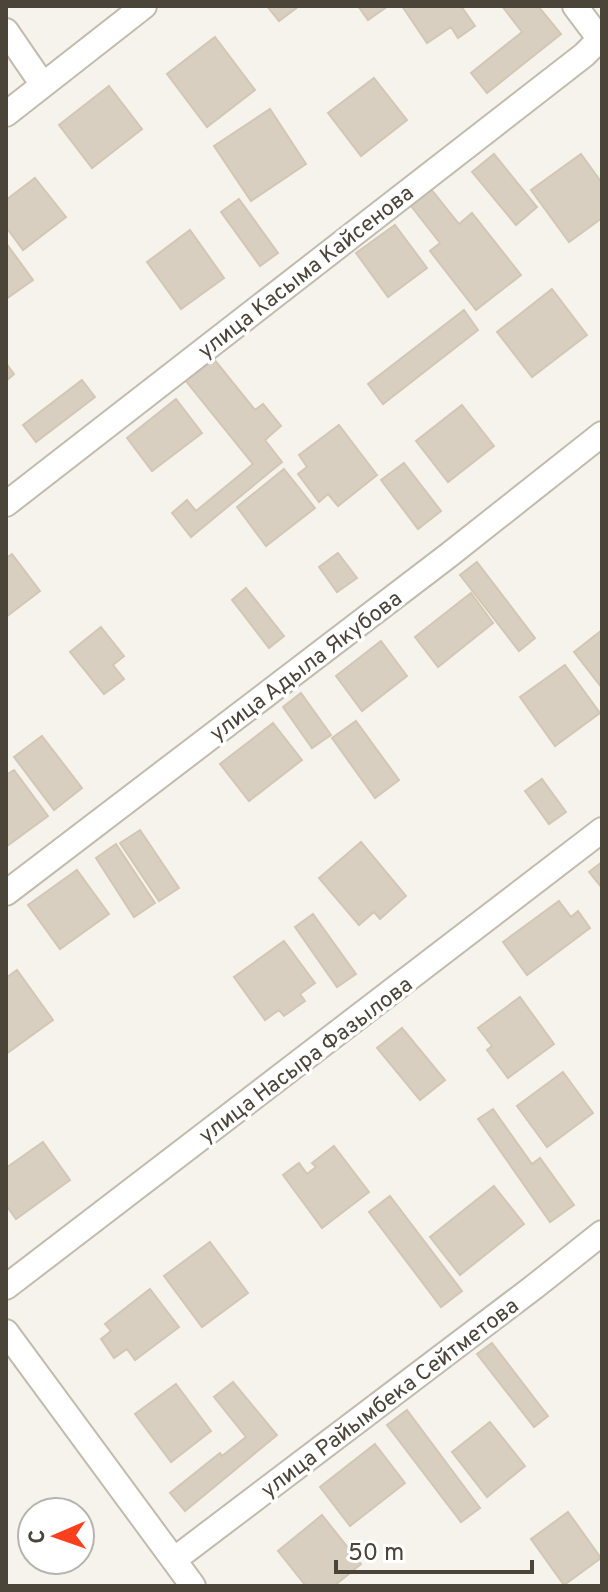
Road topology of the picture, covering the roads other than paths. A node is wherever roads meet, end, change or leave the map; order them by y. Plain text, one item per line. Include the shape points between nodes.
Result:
1 (144, 6) edge
2 (575, 6) edge
3 (6, 31) edge
4 (601, 39) edge
5 (43, 85) junction
6 (6, 114) edge
7 (602, 434) edge
8 (6, 504) edge
9 (602, 830) edge
10 (6, 893) edge
11 (602, 1233) edge
12 (6, 1287) edge
13 (6, 1332) edge
14 (175, 1559) junction
15 (193, 1586) edge

1 - 5 street
2 - 4 street
3 - 5 street
4 - 8 street, улица Касыма Кайсенова
5 - 6 street
7 - 10 street, улица Адыла Якубова
9 - 12 street, улица Насыра Фазылова
11 - 14 street, улица Райымбека Сейтметова
13 - 14 street
14 - 15 street

